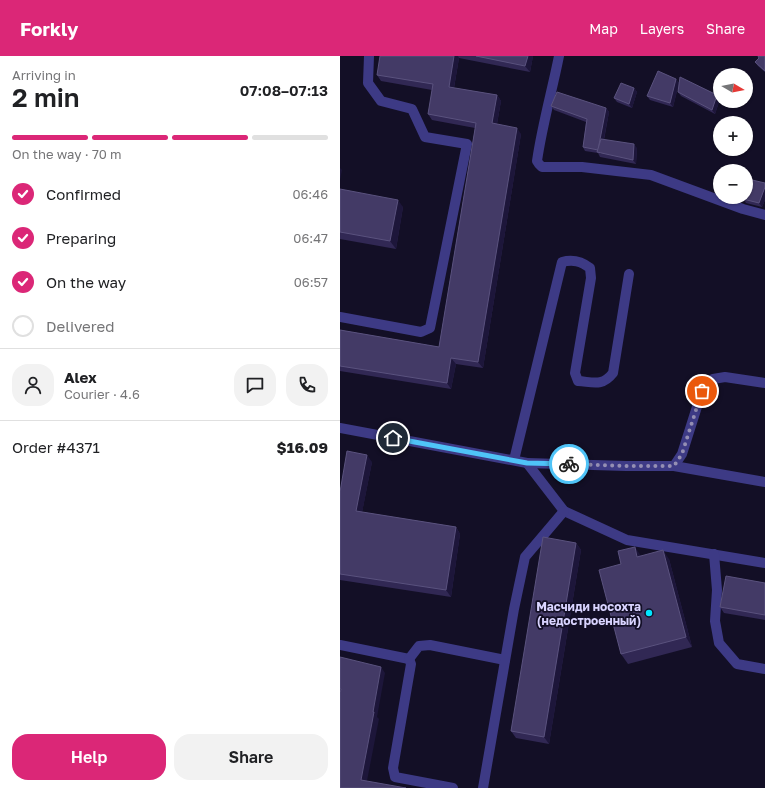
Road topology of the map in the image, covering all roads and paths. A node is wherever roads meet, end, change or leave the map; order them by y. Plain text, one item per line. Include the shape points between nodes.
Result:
1 (369, 56) edge
2 (559, 56) edge
3 (765, 214) edge
4 (629, 274) dead end
5 (340, 316) edge
6 (765, 383) edge
7 (340, 428) edge
8 (514, 460) junction
9 (527, 463) junction
10 (674, 466) junction
11 (765, 482) edge
12 (564, 511) junction
13 (714, 554) junction
14 (765, 563) edge
15 (340, 645) edge
16 (409, 659) junction
17 (505, 660) junction
18 (765, 669) edge
19 (453, 788) edge
20 (483, 788) edge

1 - 5 street via 368,83 381,102 412,109 425,137 467,144 430,328 421,332
2 - 3 street via 537,161 542,167 582,167 651,175 737,207
4 - 8 street via 613,373 600,383 578,380 575,373 591,278 590,268 583,262 562,262
6 - 10 street via 724,376 713,379 702,391 682,454
7 - 8 street
8 - 9 street
9 - 10 street
9 - 12 street
10 - 11 street
12 - 13 street via 626,540
12 - 17 street via 525,557
13 - 14 street
13 - 18 street via 717,590 715,621 719,643 737,664
15 - 16 street
16 - 17 street via 419,646 430,645
16 - 19 street via 411,664 393,768 395,777
17 - 20 street

